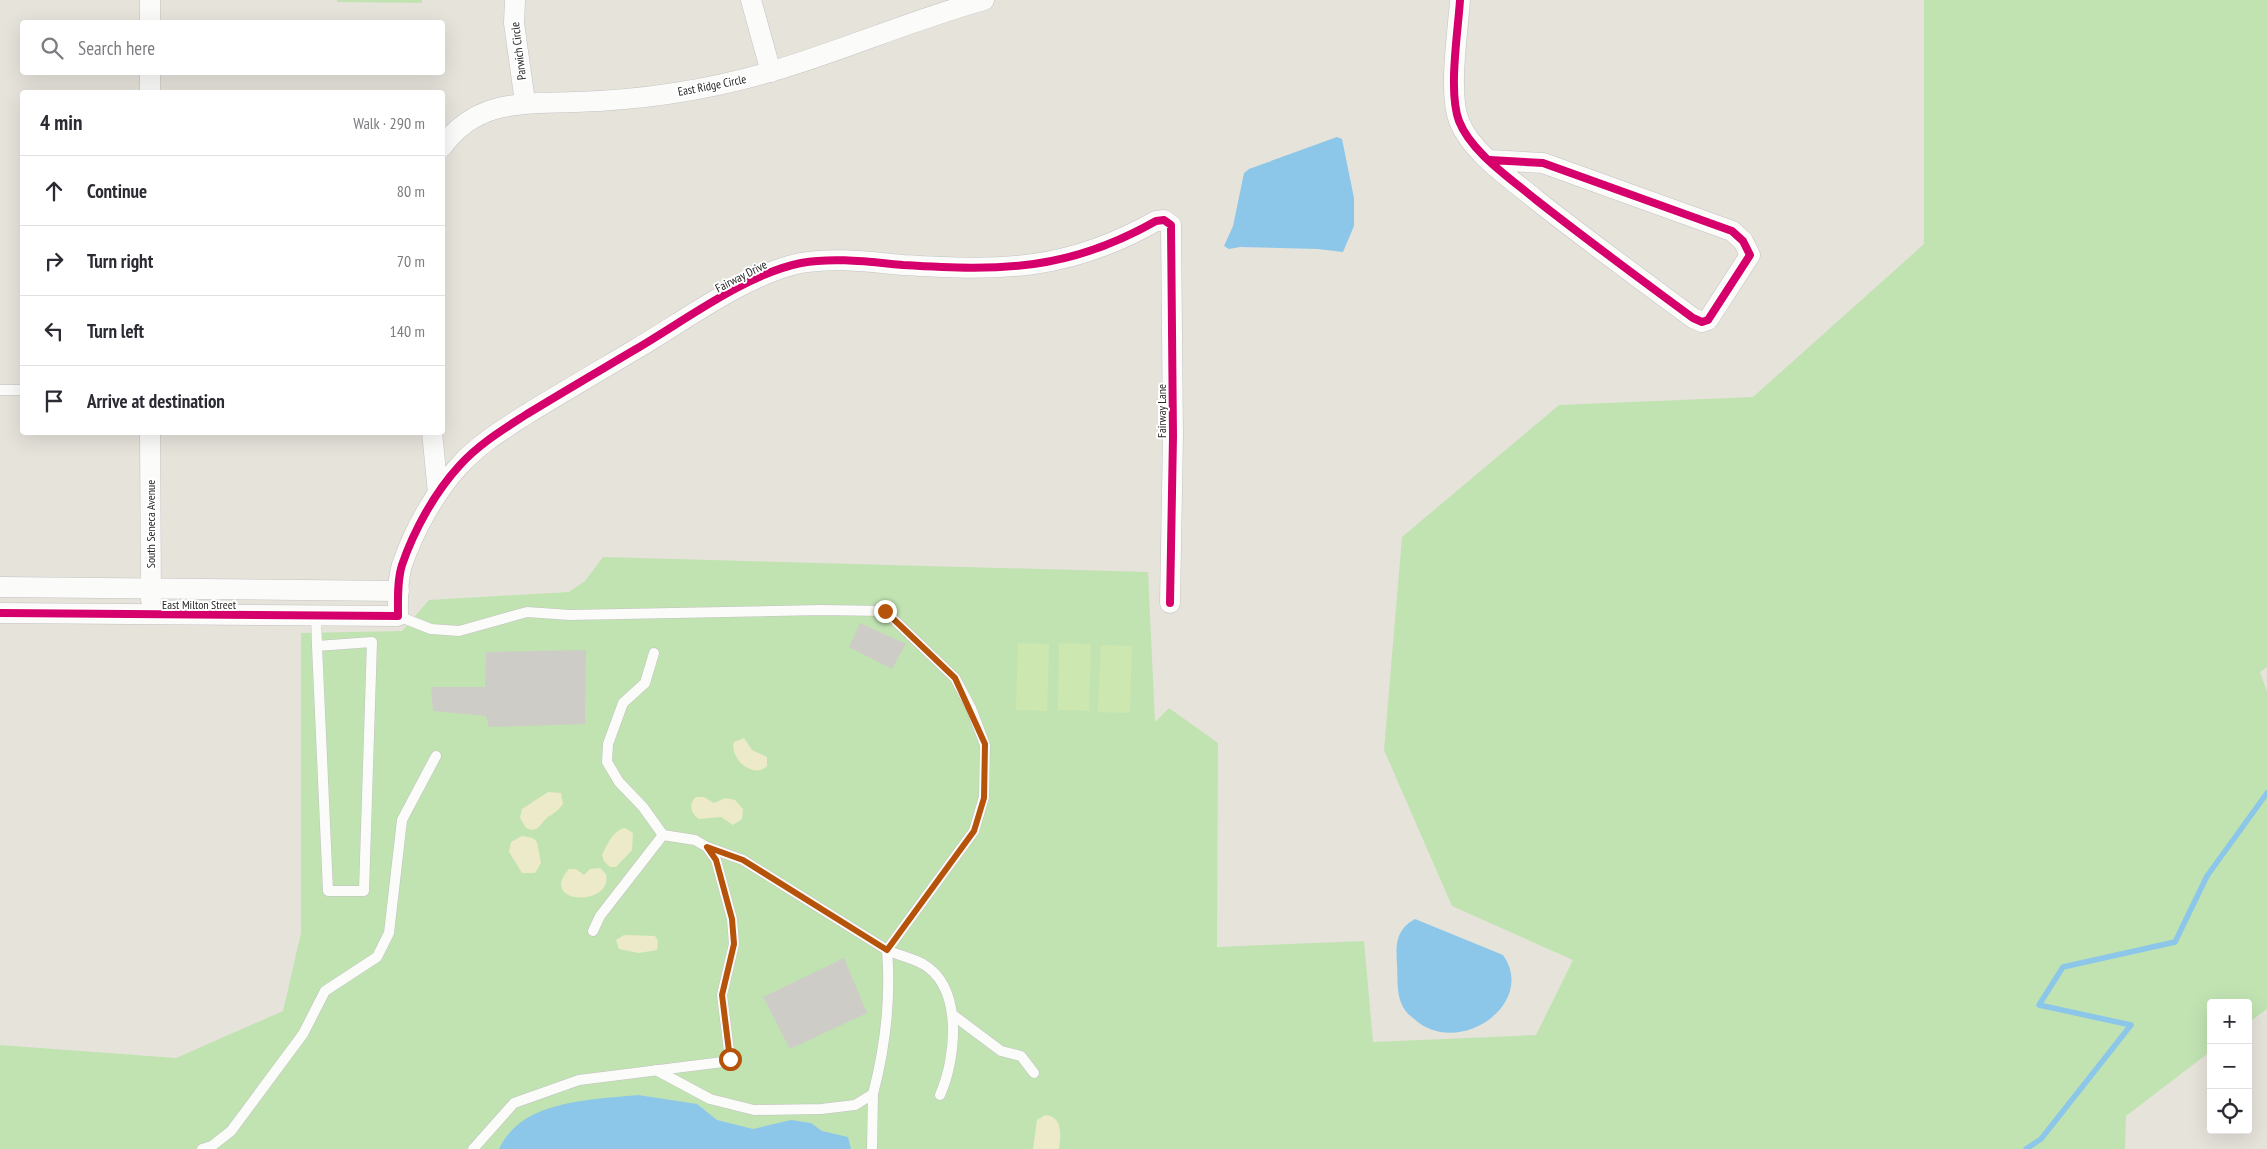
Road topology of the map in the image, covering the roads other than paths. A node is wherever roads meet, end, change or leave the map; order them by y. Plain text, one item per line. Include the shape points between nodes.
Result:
1 (150, 0) edge
2 (515, 0) edge
3 (751, 0) edge
4 (984, 0) edge
5 (1460, 0) edge
6 (150, 20) edge
7 (771, 72) junction
8 (150, 75) edge
9 (150, 90) edge
10 (525, 102) junction
11 (445, 144) edge
12 (1490, 160) junction
13 (1166, 220) joint
14 (0, 390) edge
15 (20, 390) edge
16 (150, 435) edge
17 (432, 435) edge
18 (438, 493) junction
19 (0, 587) edge
20 (150, 588) junction
21 (269, 590) junction
22 (399, 591) junction
23 (1170, 603) dead end
24 (0, 613) edge
25 (150, 614) junction
26 (269, 616) junction
27 (316, 616) junction
28 (398, 616) junction
29 (317, 646) junction
30 (654, 653) dead end
31 (436, 756) dead end
32 (663, 835) junction
33 (707, 847) junction
34 (593, 931) dead end
35 (887, 950) junction
36 (953, 1016) junction
37 (656, 1070) junction
38 (1034, 1073) dead end
39 (873, 1094) junction
40 (940, 1095) dead end
41 (202, 1149) edge
42 (473, 1149) edge
43 (872, 1149) edge

1 - 6 street
2 - 10 street, Parwich Circle via 514,23
3 - 7 street
4 - 7 street, East Ridge Circle
5 - 12 street via 1454,96 1458,119 1468,139
7 - 10 street, East Ridge Circle via 660,95 576,102
8 - 9 street
10 - 11 street, East Ridge Circle via 478,115
12 - 12 street via 1588,241 1702,322 1708,320 1750,255 1744,242 1732,231 1543,163
13 - 18 street, Fairway Drive via 1156,221 1112,243 1072,257 1031,266 950,267 830,260 801,263 761,276 499,432 460,465
13 - 23 street, Fairway Lane via 1171,225
14 - 15 lane
16 - 20 street, South Seneca Avenue
17 - 18 street
18 - 22 street via 401,567
19 - 20 street, East Milton Street
20 - 21 street, East Milton Street
20 - 25 street, South Seneca Avenue
21 - 22 street, East Milton Street
21 - 26 street
22 - 28 street
24 - 25 street, East Milton Street
25 - 26 street, East Milton Street
26 - 27 street, East Milton Street
27 - 28 street, East Milton Street
27 - 29 lane
28 - 35 lane via 431,629 459,631 528,612 570,615 885,611 955,678 985,744 984,798 974,831
29 - 29 lane via 328,892 364,892 372,642
30 - 32 lane via 645,682 623,703 608,744 607,762 619,782 644,807
31 - 41 lane via 402,820 389,933 377,957 325,991 303,1034 231,1131 212,1146
32 - 33 lane via 695,840
32 - 34 lane via 600,916
33 - 35 lane via 743,860
33 - 37 lane via 716,860 732,919 734,944 722,995 730,1059
35 - 36 lane via 924,964 938,978
35 - 39 lane via 884,1052
36 - 38 lane via 1001,1051 1021,1056
36 - 40 lane via 951,1065
37 - 39 lane via 710,1099 754,1110 855,1105
37 - 42 lane via 579,1080 514,1103
39 - 43 lane

